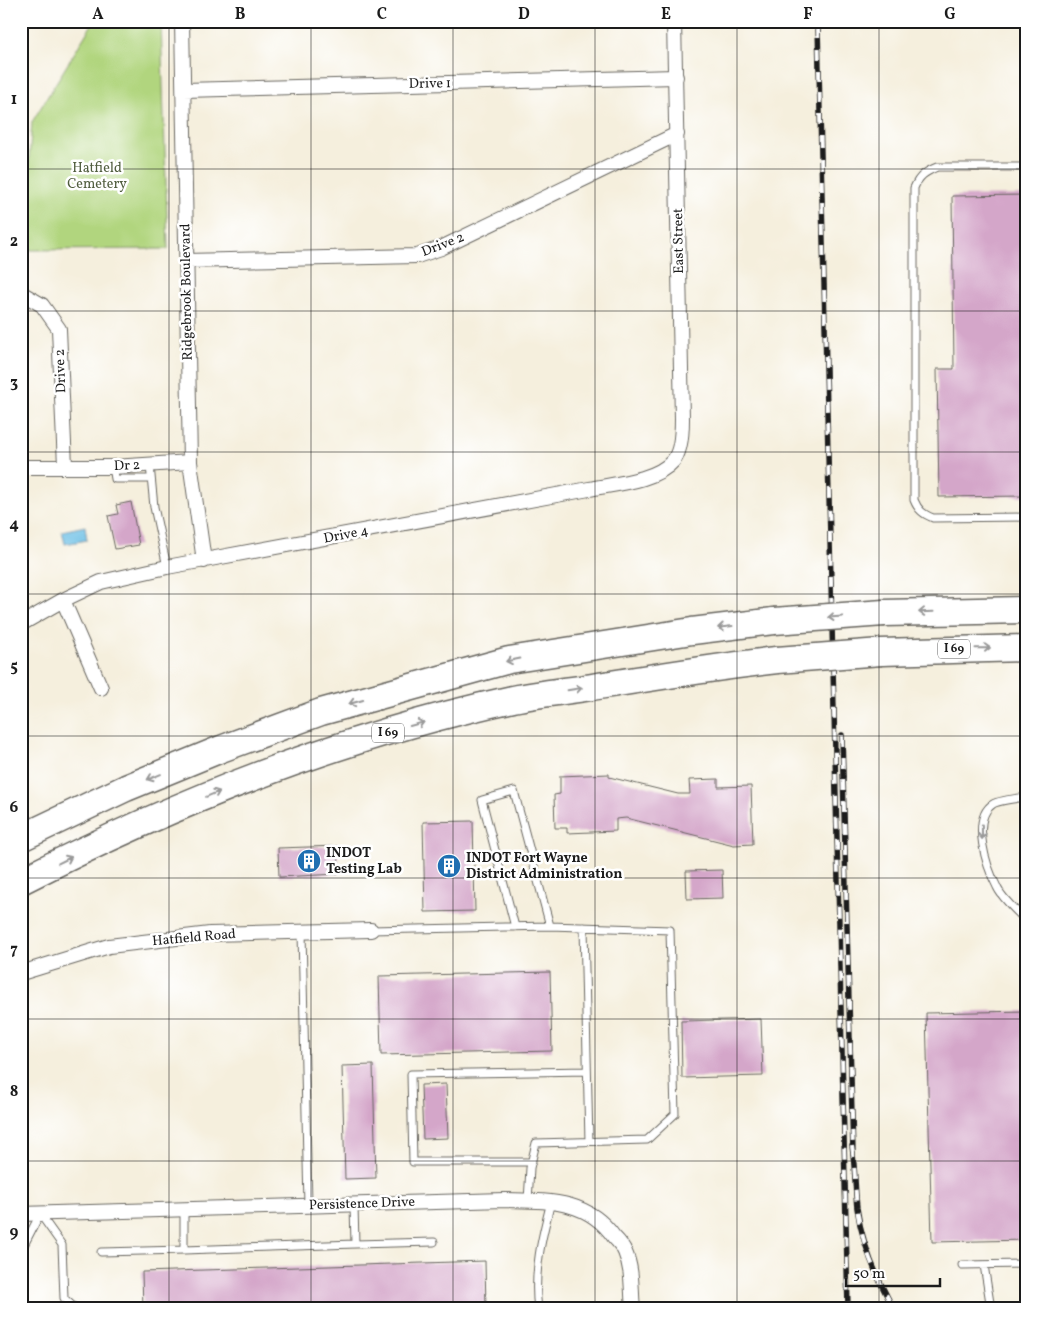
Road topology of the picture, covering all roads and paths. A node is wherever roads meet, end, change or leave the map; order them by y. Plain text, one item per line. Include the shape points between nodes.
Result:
1 (182, 21) edge
2 (674, 21) edge
3 (676, 78) junction
4 (184, 90) junction
5 (677, 134) junction
6 (1027, 167) edge
7 (186, 261) junction
8 (21, 293) edge
9 (674, 460) joint
10 (190, 462) junction
11 (65, 466) junction
12 (21, 467) edge
13 (151, 472) junction
14 (1027, 517) edge
15 (204, 562) junction
16 (167, 567) junction
17 (63, 600) junction
18 (1027, 610) edge
19 (21, 624) edge
20 (1027, 648) edge
21 (101, 688) dead end
22 (1027, 796) edge
23 (21, 838) edge
24 (21, 882) edge
25 (1027, 922) edge
26 (550, 926) junction
27 (515, 927) junction
28 (584, 927) junction
29 (371, 930) joint
30 (302, 932) junction
31 (21, 973) edge
32 (587, 1071) junction
33 (589, 1142) junction
34 (532, 1162) junction
35 (528, 1201) junction
36 (552, 1201) junction
37 (354, 1205) junction
38 (308, 1206) junction
39 (184, 1210) junction
40 (21, 1214) edge
41 (40, 1214) junction
42 (434, 1242) dead end
43 (355, 1244) junction
44 (184, 1250) junction
45 (21, 1251) edge
46 (101, 1252) dead end
47 (1027, 1264) edge
48 (962, 1265) dead end
49 (984, 1265) junction
50 (76, 1309) edge
51 (538, 1309) edge
52 (632, 1309) edge
53 (991, 1309) edge

1 - 4 street, Ridgebrook Boulevard
2 - 3 street, East Street
3 - 4 street, Drive 1
3 - 5 street, East Street
4 - 7 street, Ridgebrook Boulevard
5 - 7 street, Drive 2 via 441,248 417,256
5 - 9 street, East Street via 682,419 681,440
6 - 14 lane via 937,167 918,178 914,188 914,500 924,515 933,518
7 - 10 street, Ridgebrook Boulevard
8 - 11 street, Drive 2 via 42,305 60,329
9 - 15 street, Drive 4 via 654,475
10 - 13 street, Dr 2
10 - 15 street, Ridgebrook Boulevard
11 - 12 street, Dr 2
11 - 13 street, Dr 2
13 - 16 lane
15 - 16 street, Drive 4
16 - 17 street, Drive 4 via 101,582
17 - 19 street, Drive 4
17 - 21 street
18 -> 23 highway, bridge via 884,613 774,621 509,660 321,712 126,788
24 -> 20 highway, I 69, bridge via 140,823 236,784 416,724 514,699 777,660 882,652
22 -> 25 lane via 993,804 982,817 981,836 997,888
26 - 27 lane
26 - 27 lane via 514,792 482,800
26 - 28 lane
27 - 29 lane
28 - 32 lane
28 - 33 lane via 670,930 676,1114 647,1140
29 - 30 street, Hatfield Road
30 - 31 street, Hatfield Road via 210,934 109,946
30 - 38 lane
32 - 33 lane
32 - 34 lane via 411,1074 413,1162
33 - 34 lane via 536,1144
34 - 35 lane
35 - 36 street, Persistence Drive
35 - 37 street, Persistence Drive
36 - 51 lane via 540,1240
36 - 52 street, Persistence Drive via 579,1208 606,1225 625,1252 632,1280
37 - 38 street, Persistence Drive
37 - 43 lane
38 - 39 street, Persistence Drive
39 - 41 street, Persistence Drive
39 - 44 lane
40 - 41 street, Persistence Drive
41 - 45 lane
41 - 50 lane via 62,1245 64,1298
42 - 43 lane
43 - 44 lane
44 - 46 lane
47 - 49 lane
48 - 49 lane
49 - 53 lane

